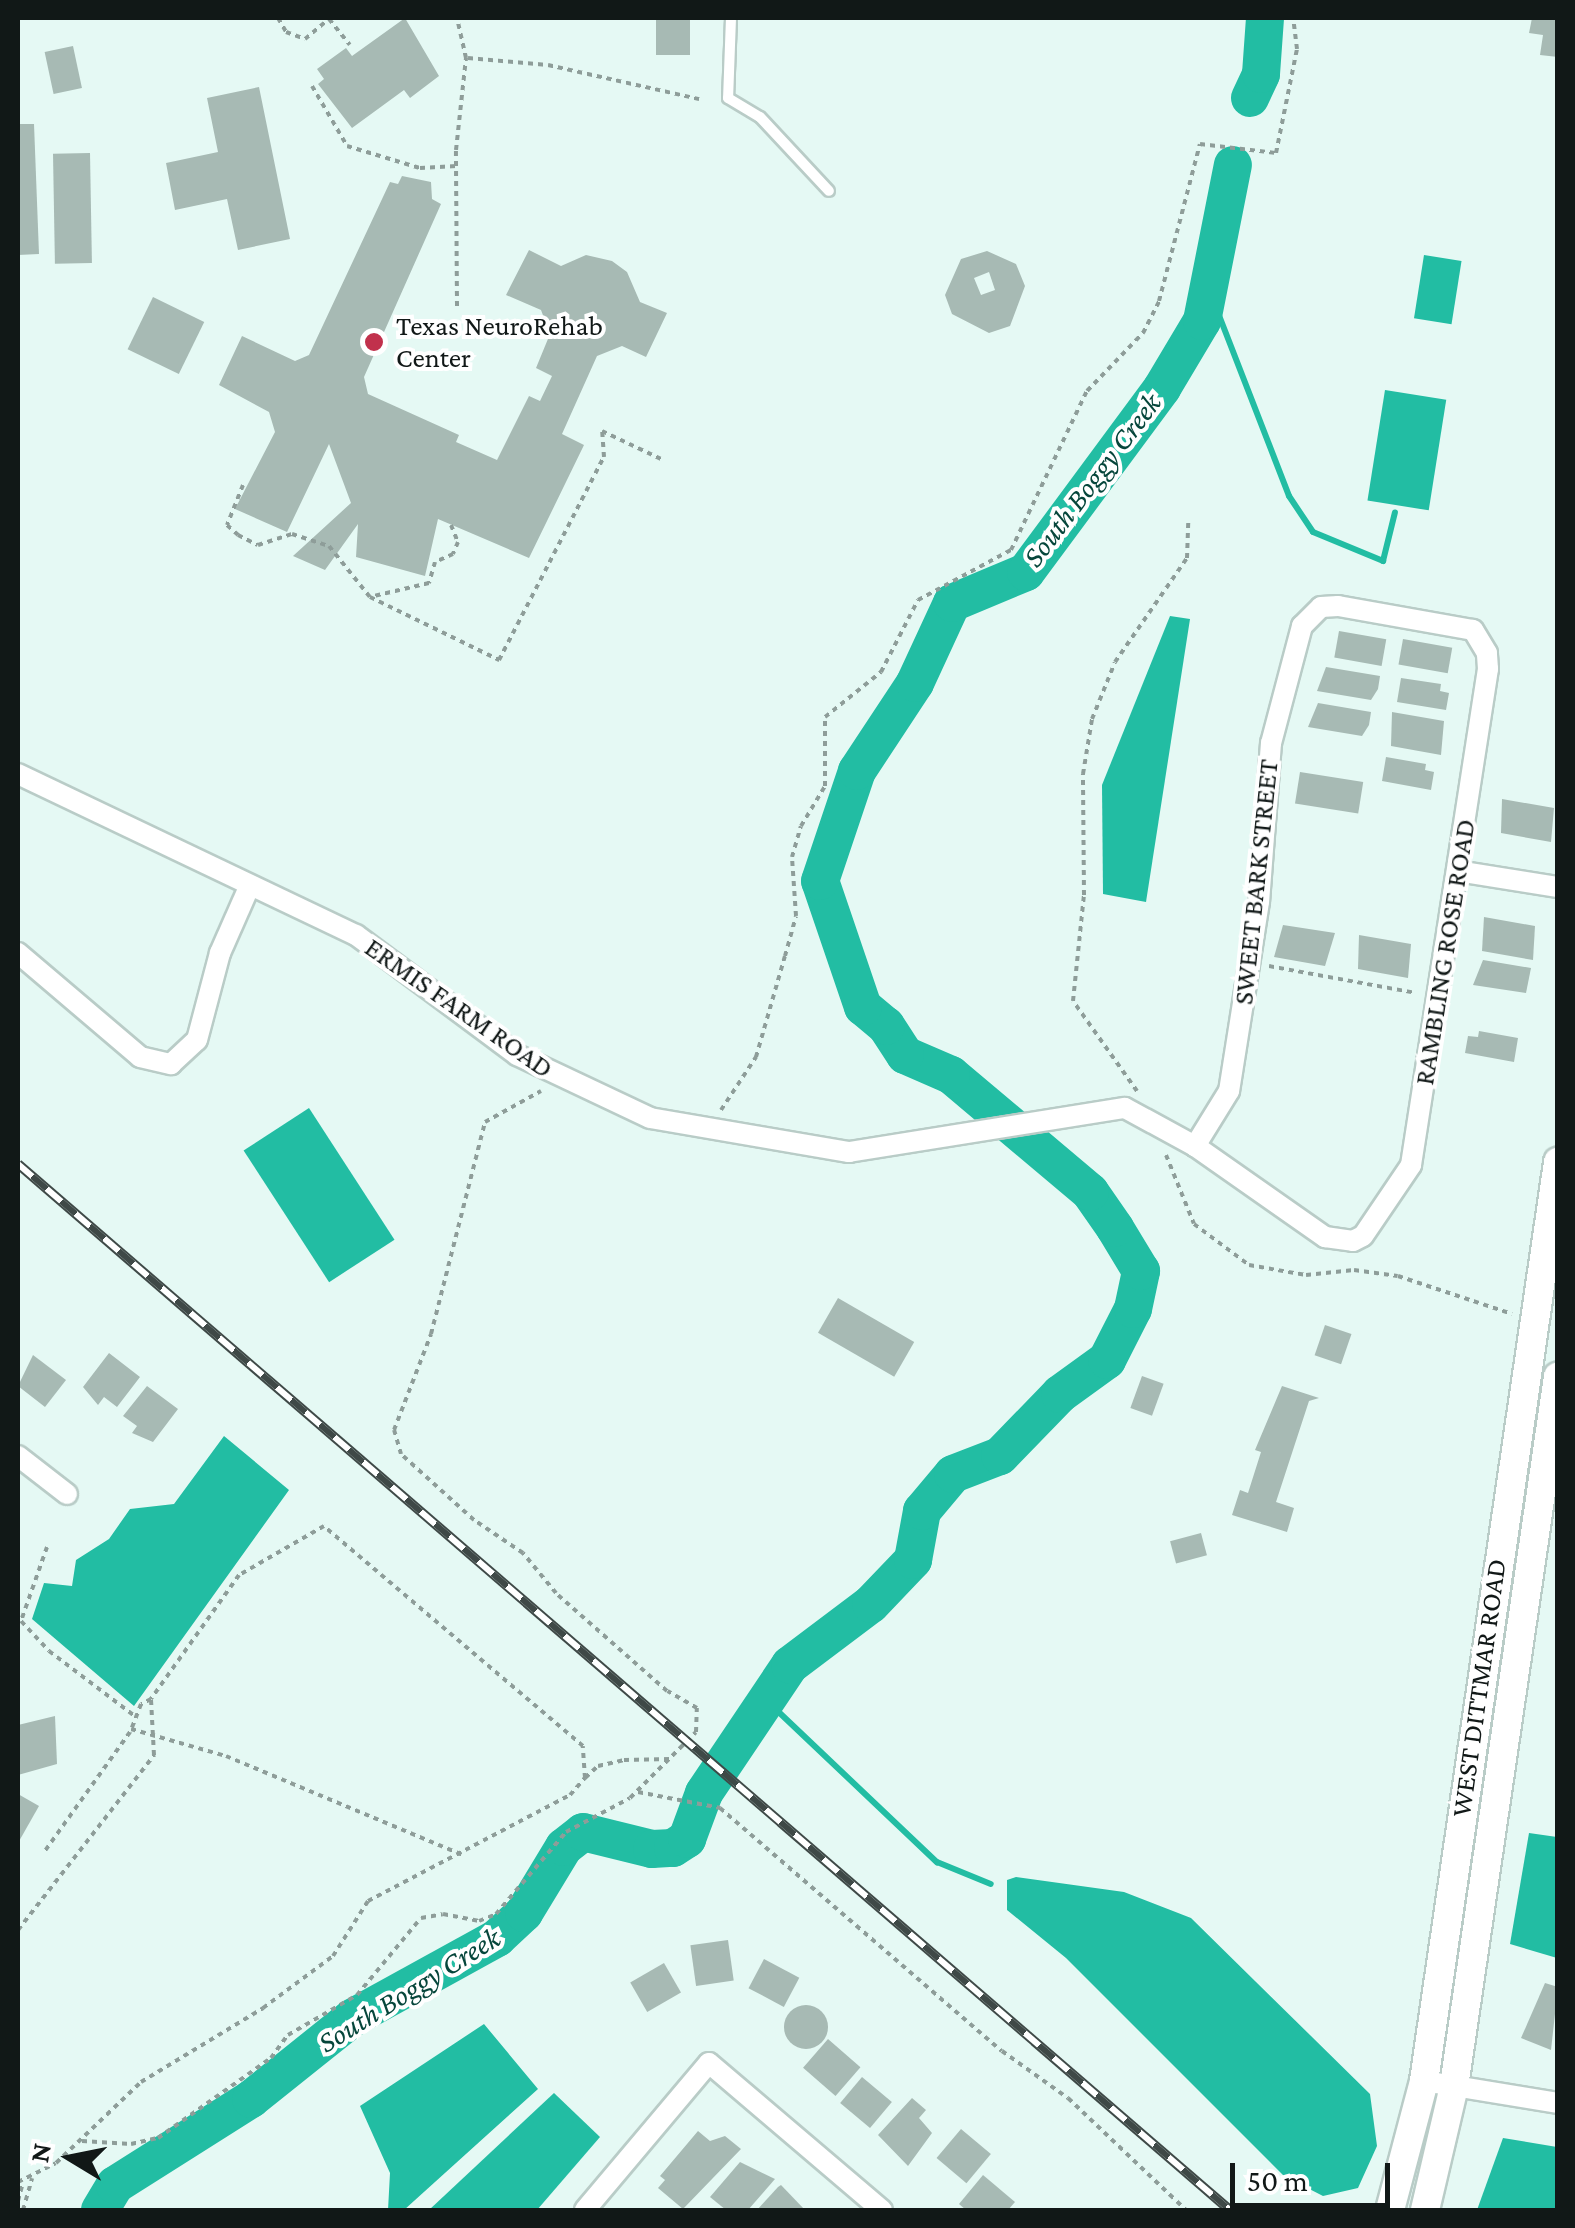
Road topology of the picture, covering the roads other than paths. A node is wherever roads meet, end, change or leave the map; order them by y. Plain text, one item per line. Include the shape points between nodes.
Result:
1 (731, 18) edge
2 (829, 191) dead end
3 (1311, 614) joint
4 (18, 774) edge
5 (1457, 871) junction
6 (250, 885) junction
7 (1558, 887) edge
8 (18, 953) edge
9 (1195, 1146) junction
10 (1558, 1162) edge
11 (1363, 1236) joint
12 (1546, 1310) edge
13 (1558, 1378) edge
14 (18, 1456) edge
15 (67, 1494) dead end
16 (1424, 2081) junction
17 (1454, 2086) junction
18 (1558, 2103) edge
19 (585, 2210) edge
20 (882, 2210) edge
21 (1390, 2210) edge
22 (1424, 2210) edge

1 - 2 lane via 728,98 760,116
3 - 5 street, RAMBLING ROSE ROAD via 1338,606 1461,625 1482,639 1487,653
3 - 9 street, SWEET BARK STREET via 1274,730 1259,902 1228,1091
4 - 6 street, ERMIS FARM ROAD
5 - 7 street
5 - 11 street, RAMBLING ROSE ROAD via 1411,1165
6 - 8 street via 220,953 197,1040 171,1064 140,1057
6 - 9 street, ERMIS FARM ROAD via 388,953 476,1026 572,1086 650,1118 823,1150 1102,1110 1138,1112
9 - 11 street, ERMIS FARM ROAD via 1325,1237
10 - 12 street, WEST DITTMAR ROAD
12 - 16 street, WEST DITTMAR ROAD
13 - 17 street, WEST DITTMAR ROAD
14 - 15 street
16 - 17 street
16 - 21 street, WEST DITTMAR ROAD
17 - 18 street
17 - 22 street, WEST DITTMAR ROAD
19 - 20 street via 709,2062

